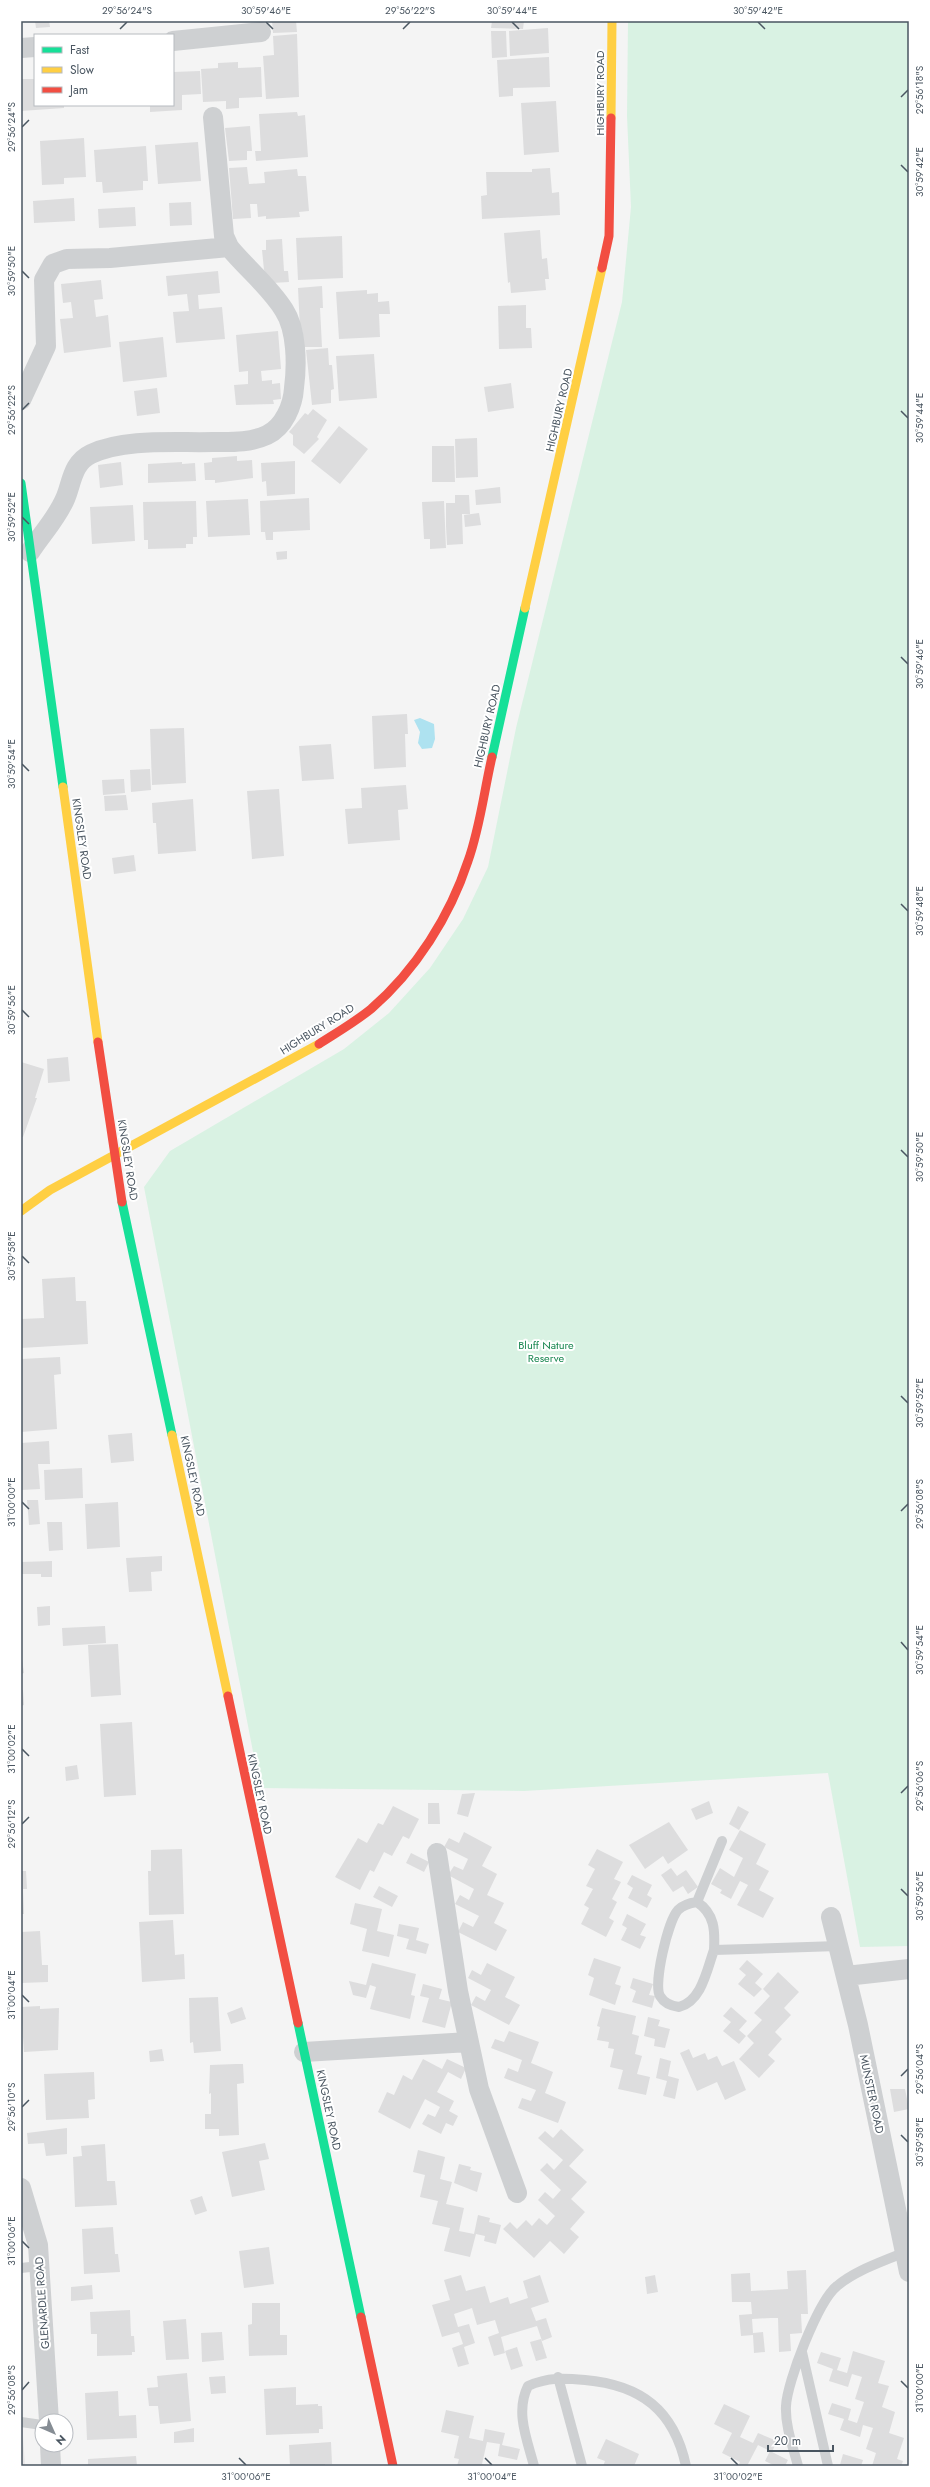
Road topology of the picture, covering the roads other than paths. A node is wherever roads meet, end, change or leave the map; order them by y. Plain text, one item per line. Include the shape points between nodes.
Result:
1 (612, 21) edge
2 (261, 32) dead end
3 (174, 41) edge
4 (34, 47) edge
5 (21, 48) edge
6 (213, 117) dead end
7 (229, 247) junction
8 (21, 400) edge
9 (21, 483) edge
10 (30, 552) junction
11 (114, 1155) junction
12 (21, 1211) edge
13 (722, 1841) dead end
14 (437, 1853) dead end
15 (697, 1902) junction
16 (831, 1917) dead end
17 (838, 1946) junction
18 (714, 1950) junction
19 (909, 1969) edge
20 (846, 1976) junction
21 (469, 2042) junction
22 (304, 2052) junction
23 (21, 2188) edge
24 (517, 2193) dead end
25 (905, 2252) junction
26 (30, 2267) edge
27 (909, 2272) edge
28 (802, 2352) junction
29 (558, 2377) junction
30 (48, 2413) edge
31 (21, 2422) edge
32 (34, 2424) edge
33 (50, 2453) edge
34 (51, 2466) edge
35 (393, 2466) edge
36 (534, 2466) edge
37 (582, 2466) edge
38 (686, 2466) edge
39 (798, 2466) edge
40 (828, 2466) edge

1 - 11 street, HIGHBURY ROAD via 609,236 517,652 462,880 449,908 419,957 371,1008 311,1049
2 - 3 street
4 - 5 street
6 - 7 street via 222,224
7 - 8 street via 110,258 67,259 53,264 44,280 46,346
7 - 10 street via 278,301 289,320 295,380 288,413 269,434 255,440 145,443 90,454 79,462 70,480 65,499
9 - 10 street, KINGSLEY ROAD
10 - 11 street, KINGSLEY ROAD
11 - 12 street, HIGHBURY ROAD via 50,1190
11 - 22 street, KINGSLEY ROAD via 117,1179
13 - 15 lane
14 - 21 street via 458,1991
15 - 18 lane via 705,1908 712,1921 715,1930
15 - 18 lane via 682,1906 672,1917 657,1979 660,1996 665,2002 679,2006 691,2000 704,1981
16 - 17 street, MUNSTER ROAD
17 - 18 lane
17 - 20 street, MUNSTER ROAD
19 - 20 street
20 - 25 street, MUNSTER ROAD
21 - 22 street
21 - 24 street via 479,2089
22 - 35 street, KINGSLEY ROAD
23 - 26 street, GLENARDLE ROAD via 34,2228
25 - 27 street, MUNSTER ROAD
25 - 28 lane via 851,2276 835,2287 825,2299
26 - 30 street, GLENARDLE ROAD
28 - 39 lane via 793,2374 786,2406 786,2420
28 - 40 lane
29 - 36 lane via 528,2386 523,2396 522,2419
29 - 37 lane
29 - 38 lane via 603,2381 633,2390 653,2404 674,2431
31 - 32 lane
33 - 34 street

